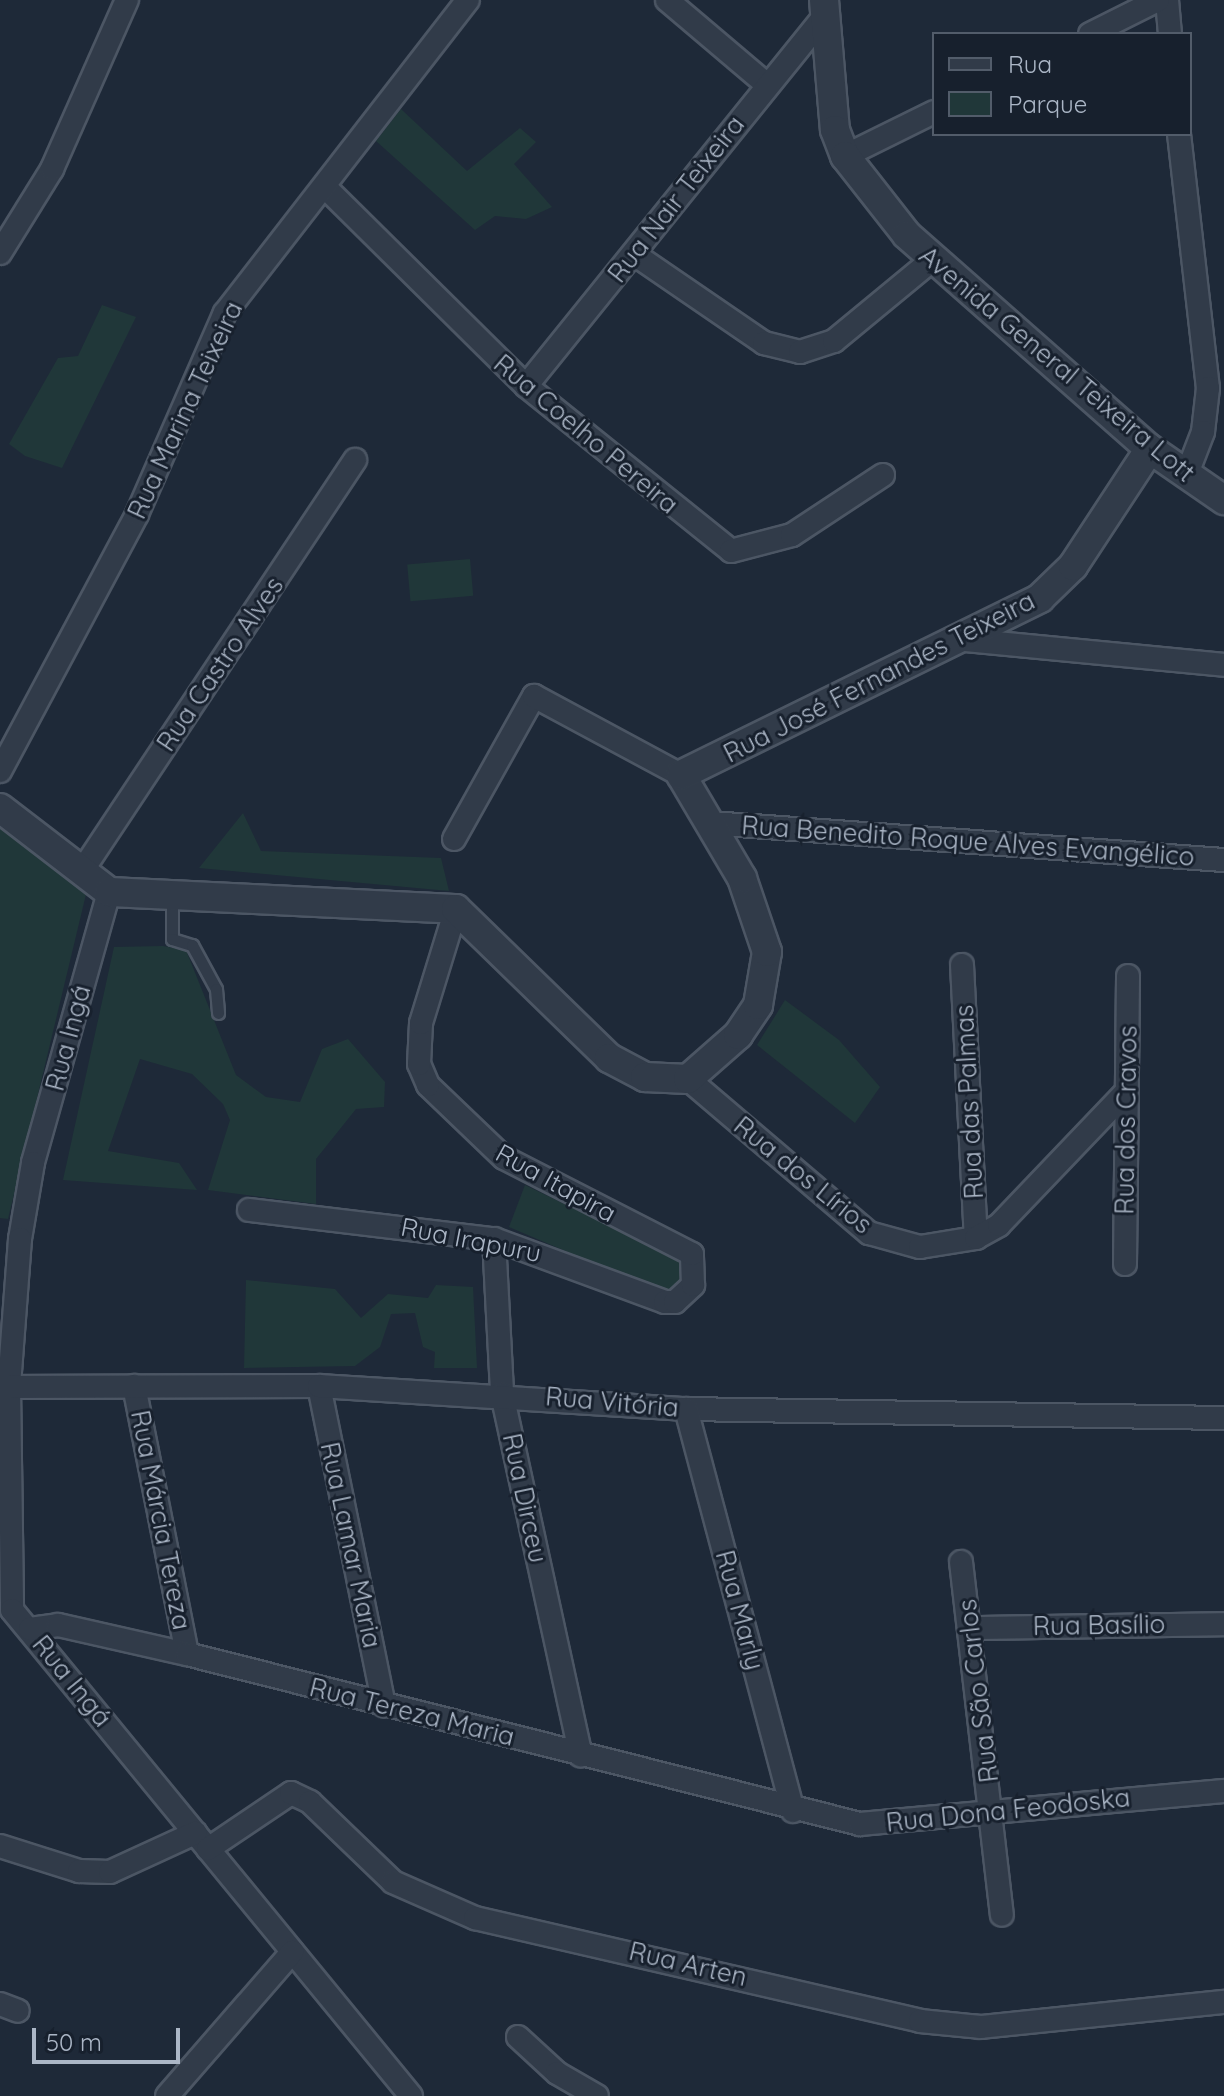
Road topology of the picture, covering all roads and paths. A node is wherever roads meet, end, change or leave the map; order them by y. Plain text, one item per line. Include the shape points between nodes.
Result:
1 (127, 0) edge
2 (468, 0) edge
3 (667, 0) edge
4 (1158, 0) edge
5 (1167, 0) edge
6 (826, 6) edge
7 (1094, 32) edge
8 (1170, 32) edge
9 (765, 83) junction
10 (932, 113) edge
11 (1179, 136) edge
12 (845, 156) junction
13 (325, 187) junction
14 (0, 253) edge
15 (634, 254) junction
16 (931, 261) junction
17 (526, 386) junction
18 (1150, 449) junction
19 (355, 460) dead end
20 (883, 475) dead end
21 (1186, 476) junction
22 (1224, 500) edge
23 (966, 640) junction
24 (1224, 665) edge
25 (0, 771) edge
26 (681, 775) junction
27 (0, 808) edge
28 (711, 823) junction
29 (454, 839) dead end
30 (1224, 860) edge
31 (84, 868) junction
32 (109, 892) junction
33 (172, 895) junction
34 (456, 909) junction
35 (962, 965) dead end
36 (1128, 976) dead end
37 (218, 1013) dead end
38 (688, 1079) junction
39 (1125, 1093) junction
40 (249, 1210) dead end
41 (976, 1238) junction
42 (494, 1239) junction
43 (692, 1254) joint
44 (1125, 1264) dead end
45 (134, 1386) junction
46 (319, 1386) junction
47 (4, 1387) edge
48 (502, 1394) junction
49 (686, 1409) junction
50 (1224, 1418) edge
51 (4, 1550) edge
52 (961, 1562) dead end
53 (6, 1612) edge
54 (1224, 1624) edge
55 (974, 1628) junction
56 (30, 1629) junction
57 (187, 1654) junction
58 (384, 1705) junction
59 (581, 1755) junction
60 (1224, 1791) edge
61 (991, 1809) junction
62 (793, 1811) junction
63 (202, 1841) junction
64 (0, 1846) edge
65 (1002, 1915) dead end
66 (292, 1952) junction
67 (1224, 2002) edge
68 (518, 2037) dead end
69 (167, 2096) edge
70 (411, 2096) edge
71 (597, 2096) edge

1 - 14 street via 52,169
2 - 13 street, Rua Marina Teixeira
3 - 9 street
4 - 7 street
5 - 8 street
6 - 9 street, Rua Nair Teixeira
6 - 12 street, Avenida General Teixeira Lott via 830,97
9 - 15 street, Rua Nair Teixeira
10 - 12 street
11 - 21 street via 1208,388 1203,432
12 - 16 street, Avenida General Teixeira Lott
13 - 17 street, Rua Coelho Pereira
13 - 25 street, Rua Marina Teixeira via 225,313 137,514
15 - 16 street via 764,343 800,352 834,341
15 - 17 street, Rua Nair Teixeira
16 - 18 street, Avenida General Teixeira Lott
17 - 20 street, Rua Coelho Pereira via 731,551 792,535
18 - 21 street, Avenida General Teixeira Lott
18 - 23 street, Rua José Fernandes Teixeira via 1057,583
19 - 31 street, Rua Castro Alves
21 - 22 street, Avenida General Teixeira Lott
23 - 24 street
23 - 26 street, Rua José Fernandes Teixeira
26 - 28 street
26 - 29 street via 545,698 524,704
27 - 31 street
28 - 30 street, Rua Benedito Roque Alves Evangélico
28 - 38 street via 761,919 766,979 738,1035
31 - 32 street
32 - 33 street
32 - 47 street, Rua Ingá via 30,1176
33 - 34 street
33 - 37 lane via 172,939 192,945 216,989
34 - 38 street via 609,1058 645,1077
34 - 43 street, Rua Itapira via 419,1035 428,1085 504,1158
35 - 41 street, Rua das Palmas
36 - 39 street, Rua dos Cravos
38 - 41 street, Rua dos Lírios via 869,1233 920,1247
39 - 41 street via 999,1225
39 - 44 street, Rua dos Cravos
40 - 42 street, Rua Irapuru
42 - 43 street, Rua Irapuru via 675,1302 693,1285
42 - 48 street, Rua Dirceu
45 - 46 street, Rua Vitória
45 - 47 street, Rua Vitória
45 - 57 street, Rua Márcia Tereza
46 - 48 street, Rua Vitória
46 - 58 street, Rua Lamar Maria
47 - 51 street, Rua Ingá
48 - 49 street, Rua Vitória
48 - 59 street, Rua Dirceu
49 - 50 street, Rua Vitória
49 - 62 street, Rua Marly
51 - 53 street, Rua Ingá
52 - 55 street, Rua São Carlos
53 - 56 street, Rua Ingá
54 - 55 street, Rua Basílio
55 - 61 street, Rua São Carlos
56 - 57 street, Rua Tereza Maria via 58,1625
56 - 63 street, Rua Ingá
57 - 58 street, Rua Tereza Maria
58 - 59 street, Rua Tereza Maria
59 - 62 street, Rua Tereza Maria
60 - 61 street, Rua Dona Feodoska
61 - 62 street, Rua Dona Feodoska via 927,1822 860,1824
61 - 65 street, Rua São Carlos
63 - 64 street via 110,1872 79,1871
63 - 66 street, Rua Ingá
63 - 67 street, Rua Arten via 291,1793 310,1802 393,1882 475,1918 920,2021 1008,2025
66 - 69 street
66 - 70 street, Rua Ingá
68 - 71 street

